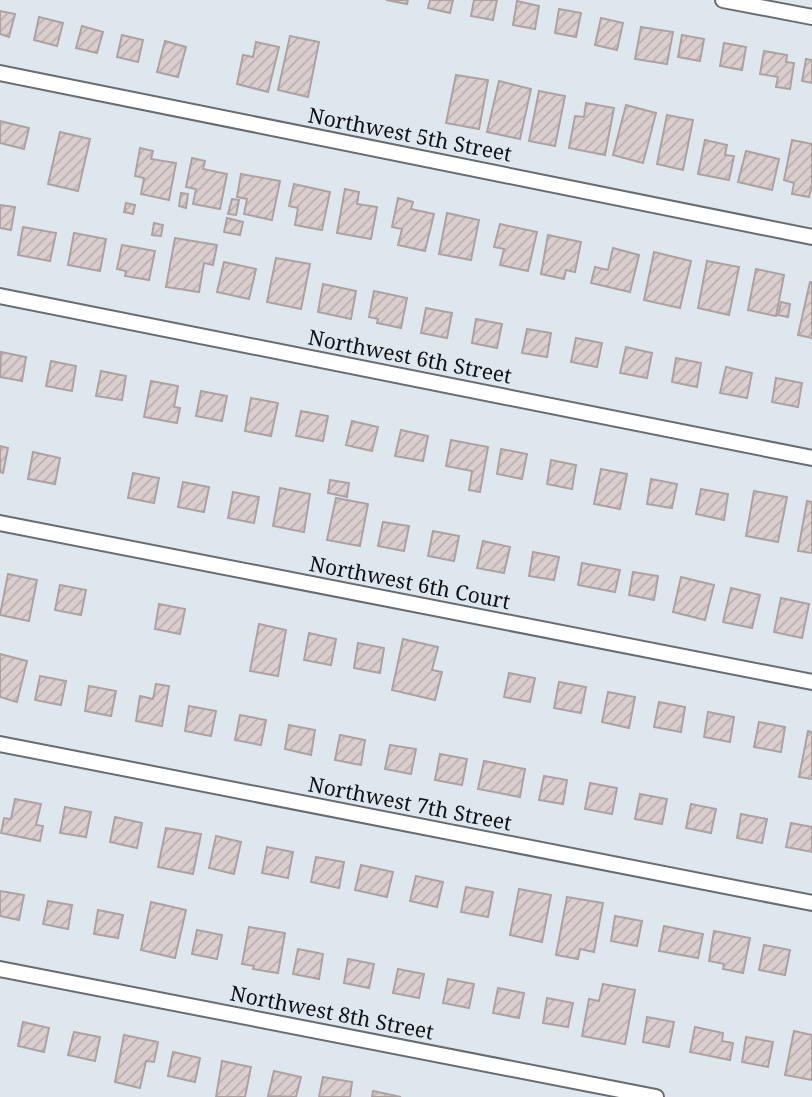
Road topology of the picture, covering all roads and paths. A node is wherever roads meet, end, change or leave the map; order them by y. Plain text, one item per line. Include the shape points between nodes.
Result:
1 (723, 0) edge
2 (812, 17) edge
3 (0, 74) edge
4 (812, 237) edge
5 (0, 296) edge
6 (812, 458) edge
7 (0, 523) edge
8 (812, 682) edge
9 (0, 744) edge
10 (812, 903) edge
11 (0, 969) edge
12 (656, 1097) edge

1 - 2 street
3 - 4 street, Northwest 5th Street
5 - 6 street, Northwest 6th Street
7 - 8 street, Northwest 6th Court
9 - 10 street, Northwest 7th Street
11 - 12 street, Northwest 8th Street

